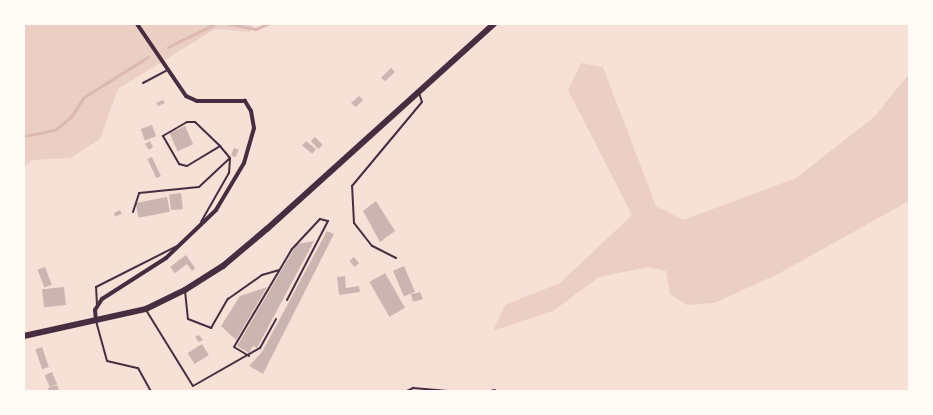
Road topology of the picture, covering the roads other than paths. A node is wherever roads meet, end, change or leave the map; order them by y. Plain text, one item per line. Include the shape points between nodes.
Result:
1 (137, 24) edge
2 (494, 24) edge
3 (167, 70) junction
4 (143, 83) dead end
5 (418, 91) junction
6 (220, 146) junction
7 (230, 158) junction
8 (133, 212) dead end
9 (200, 226) junction
10 (179, 245) junction
11 (396, 258) dead end
12 (279, 270) junction
13 (185, 290) junction
14 (287, 300) dead end
15 (97, 305) junction
16 (146, 309) junction
17 (276, 319) dead end
18 (96, 321) junction
19 (24, 336) edge
20 (249, 356) junction
21 (495, 390) dead end
22 (151, 391) edge
23 (407, 391) edge
24 (448, 391) edge
25 (490, 391) edge

1 - 3 street
2 - 5 main road
3 - 4 lane
3 - 9 street via 186,96 198,100 244,101 253,120 252,141 231,189
5 - 11 lane via 422,102 352,186 354,223 372,246
5 - 13 main road via 267,229 223,266
6 - 6 lane via 186,166 179,164 163,136 190,121
6 - 7 lane
7 - 8 lane via 199,186 139,193
7 - 9 lane via 229,173
9 - 10 street
10 - 15 street via 141,276
10 - 15 lane via 165,249 96,287
12 - 13 lane via 262,275 228,299 211,328 188,319
12 - 14 lane via 292,249 318,221 328,221
12 - 20 lane via 234,347
13 - 16 main road
15 - 18 street
16 - 18 main road
16 - 20 lane via 193,386
17 - 20 lane via 260,348
18 - 19 main road
18 - 22 lane via 107,361 138,368
21 - 25 lane
23 - 24 lane via 413,388

